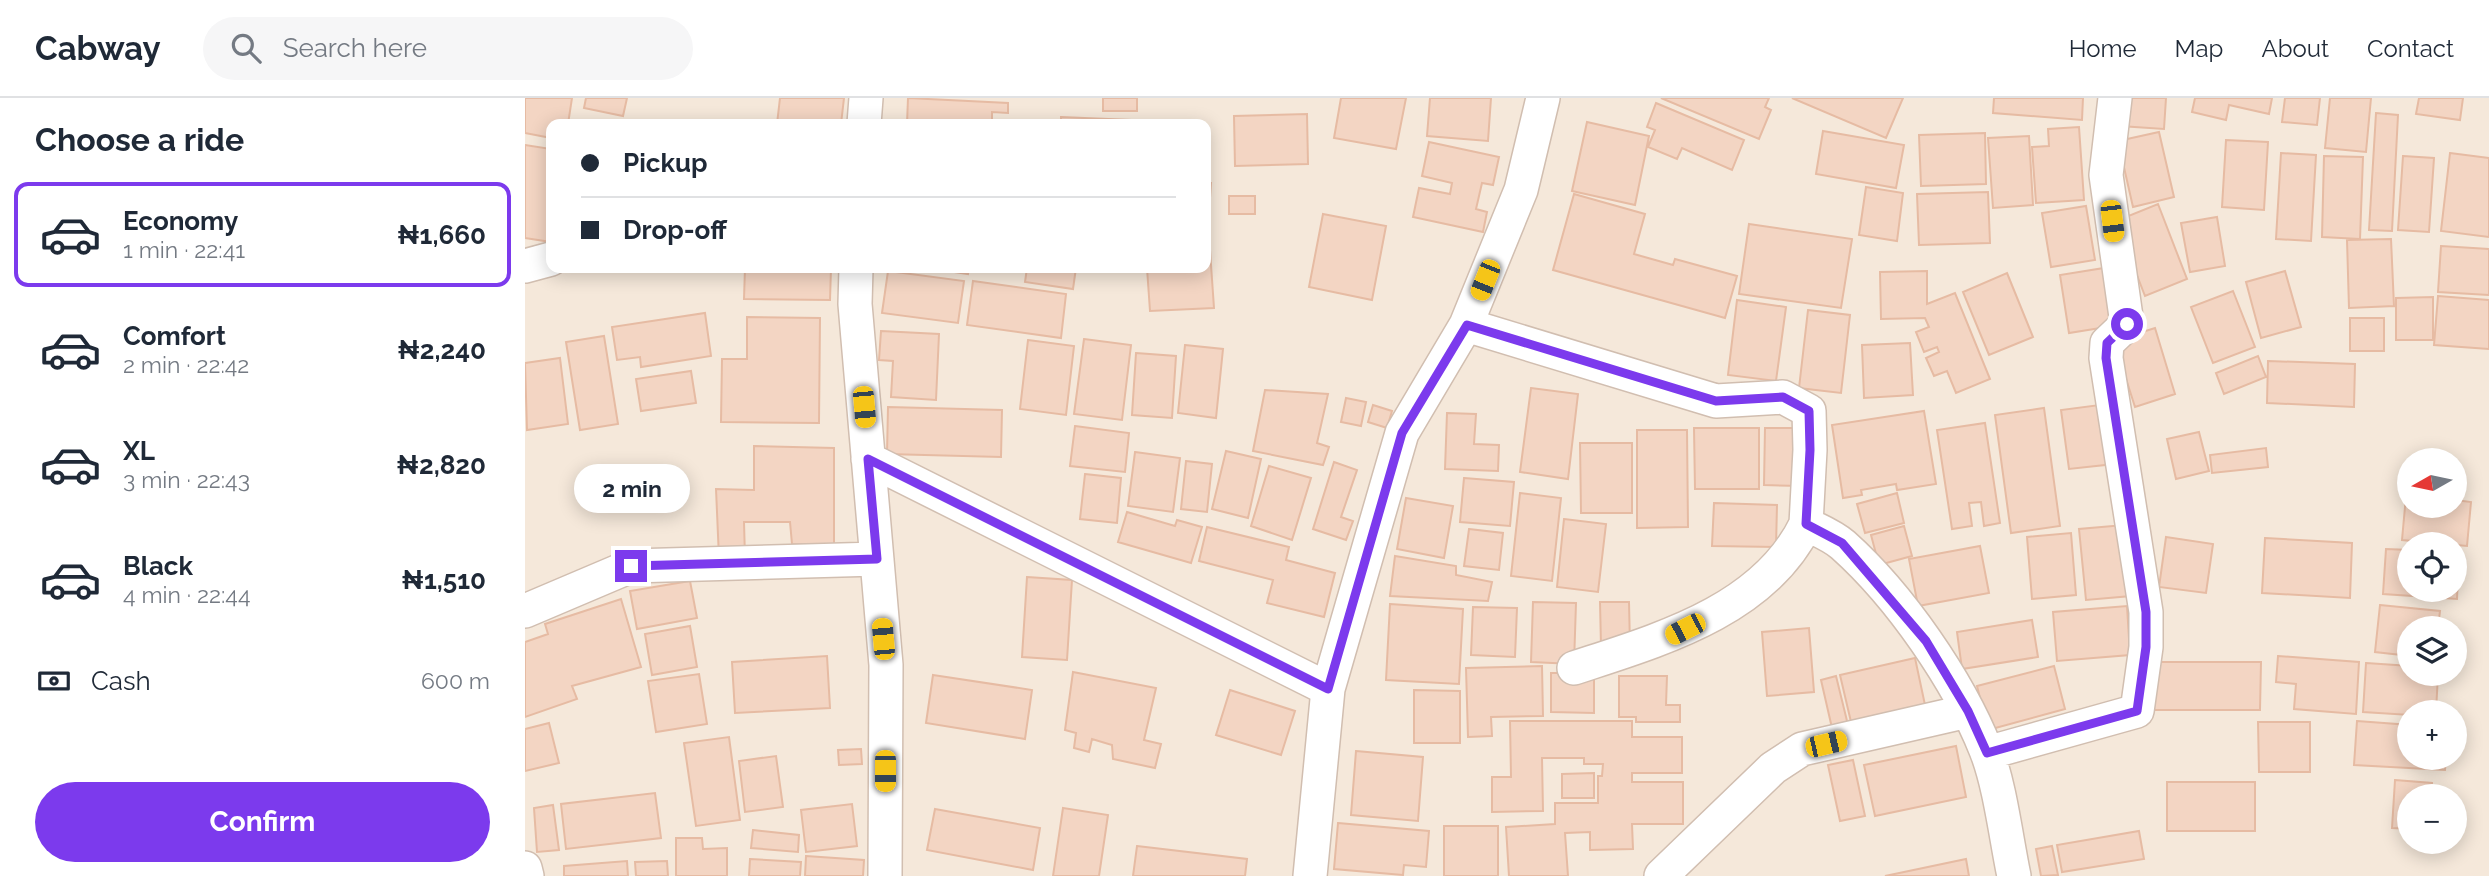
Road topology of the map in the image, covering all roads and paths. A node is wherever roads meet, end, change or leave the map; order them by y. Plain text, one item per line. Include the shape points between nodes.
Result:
1 (866, 98) edge
2 (1543, 98) edge
3 (2115, 98) edge
4 (864, 119) edge
5 (546, 260) edge
6 (525, 266) edge
7 (856, 273) edge
8 (1467, 325) junction
9 (868, 459) junction
10 (1806, 524) junction
11 (877, 559) junction
12 (525, 611) edge
13 (1574, 668) dead end
14 (1328, 689) junction
15 (1968, 711) junction
16 (1987, 753) junction
17 (525, 868) edge
18 (527, 876) edge
19 (884, 876) edge
20 (1310, 876) edge
21 (1661, 876) edge
22 (2014, 876) edge

1 - 4 street
2 - 8 street via 1521,190
3 - 16 street via 2106,175 2127,324 2107,343 2106,358 2146,612 2137,711
5 - 6 street
7 - 9 street
8 - 10 street via 1716,401 1783,397 1809,411
8 - 14 street via 1402,433
9 - 11 street
9 - 14 street
10 - 13 street via 1777,568 1723,609 1665,639
10 - 15 street via 1842,543 1874,578 1926,641
11 - 12 street via 631,566
11 - 19 street via 885,666
14 - 20 street
15 - 16 street
15 - 21 street via 1802,749 1773,768
16 - 22 street
17 - 18 street

